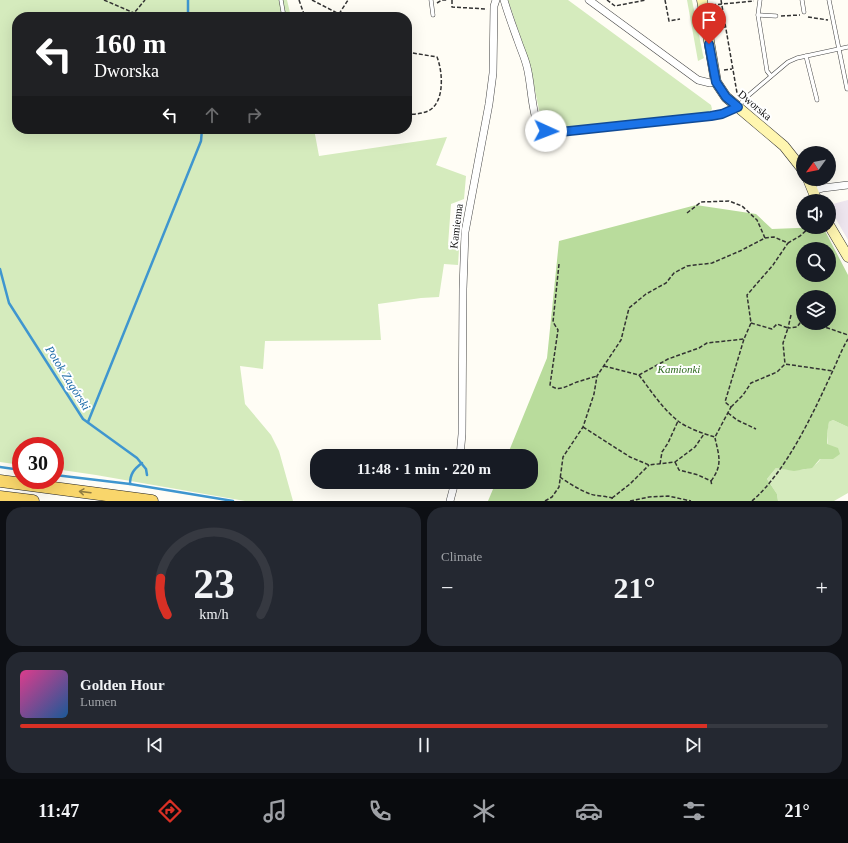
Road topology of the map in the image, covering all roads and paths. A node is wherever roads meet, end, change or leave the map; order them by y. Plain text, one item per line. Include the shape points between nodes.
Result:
1 (104, 0) edge
2 (145, 0) edge
3 (281, 0) edge
4 (299, 0) edge
5 (312, 0) edge
6 (348, 0) edge
7 (447, 0) edge
8 (452, 0) edge
9 (496, 0) edge
10 (504, 0) edge
11 (589, 0) edge
12 (607, 0) edge
13 (646, 0) edge
14 (665, 0) edge
15 (702, 0) edge
16 (721, 0) edge
17 (802, 0) edge
18 (829, 0) edge
19 (760, 1) edge
20 (432, 2) edge
21 (722, 4) junction
22 (715, 5) dead end
23 (488, 7) dead end
24 (132, 12) edge
25 (135, 12) edge
26 (283, 12) edge
27 (303, 12) edge
28 (335, 12) edge
29 (340, 12) edge
30 (804, 12) joint
31 (433, 15) dead end
32 (758, 15) junction
33 (776, 16) joint
34 (807, 16) dead end
35 (680, 19) dead end
36 (834, 21) junction
37 (725, 27) junction
38 (719, 28) dead end
39 (848, 47) edge
40 (840, 49) junction
41 (412, 53) edge
42 (806, 56) junction
43 (726, 69) dead end
44 (733, 69) junction
45 (771, 76) junction
46 (716, 82) junction
47 (847, 89) edge
48 (737, 95) dead end
49 (817, 100) dead end
50 (738, 107) junction
51 (412, 114) edge
52 (796, 161) edge
53 (848, 185) edge
54 (811, 186) edge
55 (813, 191) junction
56 (814, 194) edge
57 (687, 213) dead end
58 (802, 234) edge
59 (834, 234) edge
60 (765, 238) junction
61 (788, 243) junction
62 (848, 257) edge
63 (559, 264) dead end
64 (790, 315) dead end
65 (751, 323) junction
66 (788, 328) junction
67 (848, 334) edge
68 (848, 338) edge
69 (744, 339) junction
70 (785, 364) junction
71 (604, 366) junction
72 (833, 371) junction
73 (639, 375) junction
74 (597, 376) junction
75 (731, 407) junction
76 (728, 413) junction
77 (678, 421) junction
78 (583, 427) junction
79 (756, 429) dead end
80 (704, 434) junction
81 (715, 437) junction
82 (461, 449) edge
83 (675, 462) junction
84 (660, 464) junction
85 (649, 465) junction
86 (560, 476) junction
87 (0, 481) edge
88 (711, 481) junction
89 (712, 486) dead end
90 (453, 489) edge
91 (0, 497) edge
92 (612, 500) edge
93 (33, 501) edge
94 (152, 501) edge
95 (450, 501) edge
96 (545, 501) edge
97 (630, 501) edge
98 (691, 501) edge
99 (752, 501) edge

1 - 24 path
2 - 25 path
3 - 26 lane
4 - 27 path
5 - 28 path
6 - 29 path
7 - 20 path
8 - 23 path via 452,7
9 - 82 street, Kamienna via 489,104 465,232
10 - 50 street via 526,62 537,123 546,131 551,133 711,116
11 - 46 street via 698,80
12 - 13 path via 615,6
14 - 35 path via 669,21
15 - 46 street, Dworska
16 - 21 path
17 - 30 lane
18 - 36 lane
19 - 21 path
19 - 32 lane
20 - 31 lane
21 - 22 path
21 - 37 path
30 - 33 path via 800,15
32 - 33 lane
32 - 45 lane via 767,71
34 - 36 path
36 - 40 lane
37 - 38 path
37 - 44 path
39 - 40 lane
40 - 42 lane
40 - 47 lane
41 - 51 path via 437,57 442,78 436,105 428,111
42 - 45 lane via 788,62
42 - 49 lane
43 - 44 path
44 - 48 path
45 - 50 lane
46 - 50 street, Dworska via 726,97
50 - 52 street, Dworska via 784,146
53 - 55 street
54 - 55 street
55 - 56 street
57 - 60 path via 701,202 729,201 742,206 757,220
58 - 61 path
59 - 62 street
60 - 61 path via 774,237
60 - 71 path via 712,263 687,266 674,273 666,283 646,294 629,308 621,340
61 - 65 path via 747,295
63 - 74 path via 553,322 558,330 550,385 554,389 564,388
64 - 66 path
65 - 66 path via 772,330 777,324
65 - 69 path
66 - 67 path via 797,327 800,323
66 - 70 path via 783,343
68 - 72 path
69 - 73 path via 707,343 668,359
69 - 75 path via 725,402
70 - 72 path
70 - 75 path via 777,372 751,383
71 - 73 path
71 - 74 path
72 - 99 path via 780,469
73 - 77 path
74 - 78 path
75 - 76 path
76 - 79 path
76 - 81 path
77 - 80 path
77 - 84 path via 662,452
78 - 85 path via 630,457
78 - 86 path via 563,457
80 - 81 path
80 - 83 path via 695,448
81 - 88 path via 719,458 718,472
83 - 84 path
83 - 88 path via 679,470
84 - 85 path
85 - 92 path
86 - 92 path via 591,494
86 - 96 path via 558,487 552,497
94 -> 87 main road
88 - 89 path
90 - 95 street
91 - 93 main road
97 - 98 path via 668,496

